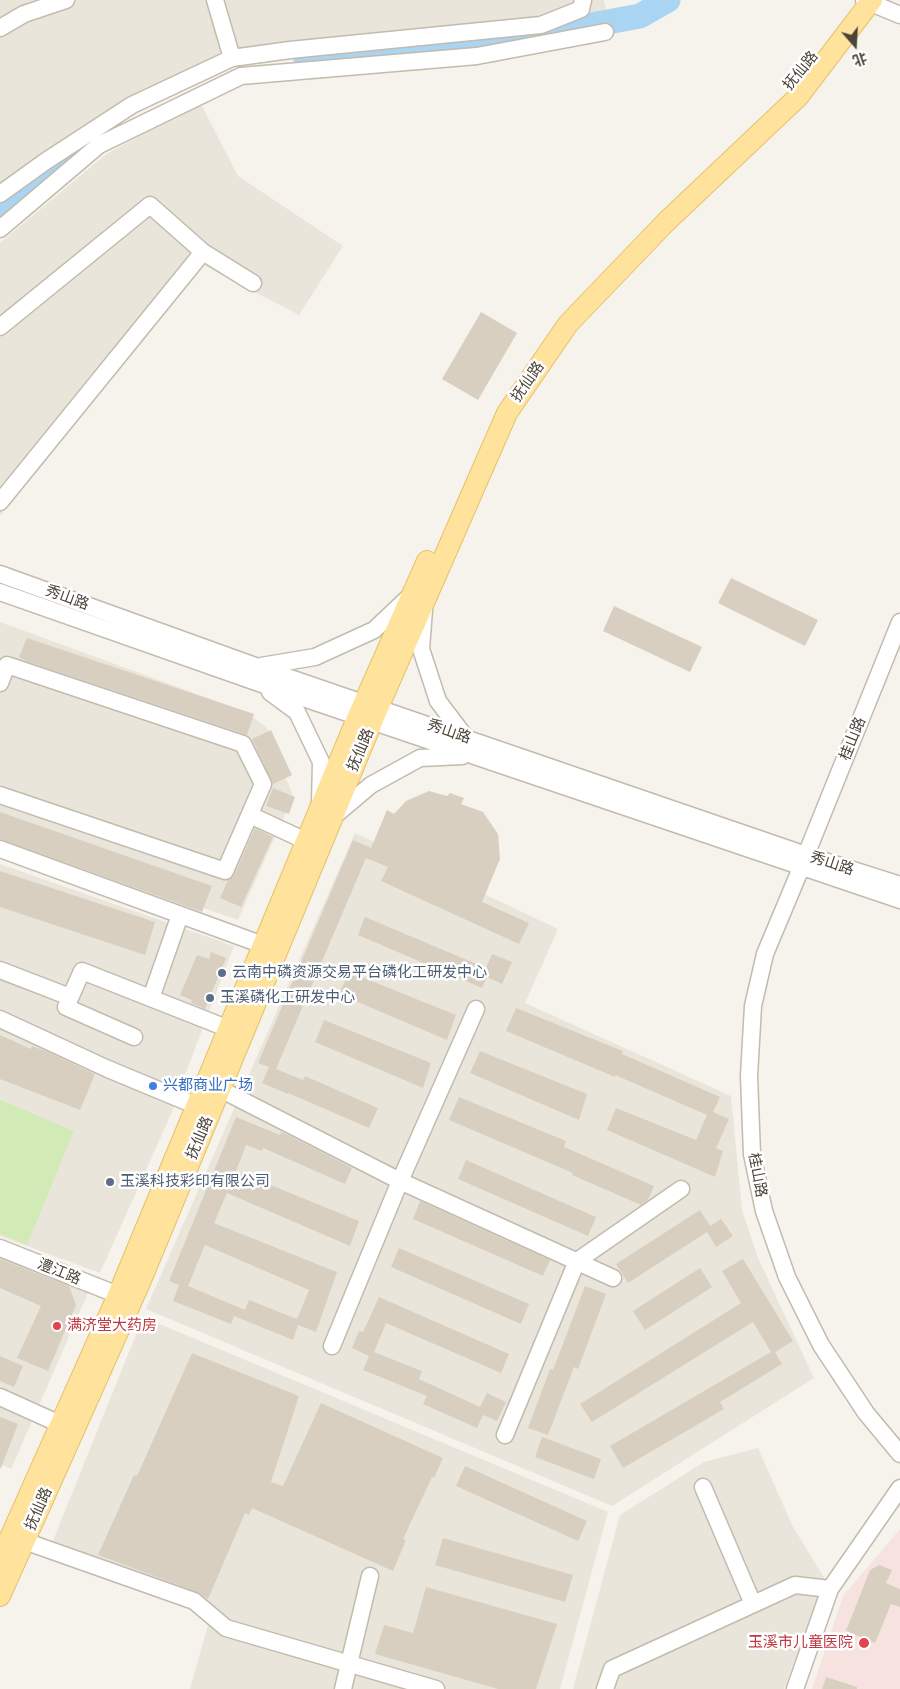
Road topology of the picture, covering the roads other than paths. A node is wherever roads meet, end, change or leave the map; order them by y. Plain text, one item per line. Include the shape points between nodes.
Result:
1 (66, 0) edge
2 (215, 0) edge
3 (583, 0) edge
4 (866, 1) edge
5 (900, 15) edge
6 (0, 28) edge
7 (605, 32) dead end
8 (232, 58) junction
9 (0, 194) edge
10 (3, 218) edge
11 (203, 252) junction
12 (252, 283) dead end
13 (0, 327) edge
14 (0, 501) edge
15 (0, 574) edge
16 (0, 592) edge
17 (418, 598) junction
18 (900, 622) edge
19 (257, 674) junction
20 (0, 683) edge
21 (368, 712) junction
22 (466, 738) junction
23 (471, 755) junction
24 (0, 795) edge
25 (326, 812) junction
26 (250, 815) junction
27 (306, 840) junction
28 (0, 849) edge
29 (804, 861) junction
30 (900, 885) edge
31 (900, 900) edge
32 (180, 915) junction
33 (263, 946) junction
34 (0, 970) edge
35 (70, 997) junction
36 (151, 998) junction
37 (476, 1009) dead end
38 (0, 1019) edge
39 (228, 1029) junction
40 (134, 1037) dead end
41 (220, 1089) junction
42 (197, 1106) junction
43 (400, 1180) junction
44 (681, 1189) dead end
45 (0, 1248) edge
46 (577, 1261) junction
47 (613, 1278) dead end
48 (118, 1295) junction
49 (332, 1346) dead end
50 (0, 1397) edge
51 (60, 1424) junction
52 (505, 1435) dead end
53 (900, 1454) edge
54 (703, 1487) dead end
55 (900, 1488) edge
56 (17, 1539) junction
57 (0, 1560) edge
58 (370, 1576) dead end
59 (830, 1589) junction
60 (0, 1596) edge
61 (753, 1604) junction
62 (349, 1664) junction
63 (343, 1689) edge
64 (436, 1689) edge
65 (605, 1689) edge
66 (796, 1689) edge

1 - 6 street via 24,14
2 - 8 street
3 - 8 street via 581,9 541,25
4 - 5 street
4 - 17 main road, 抚仙路 via 789,88 658,213 559,316 496,407
7 - 10 street via 477,56 241,76 100,145
8 - 9 street via 132,105
11 - 12 street
11 - 13 street via 150,205
11 - 14 street
15 - 19 street, 秀山路
16 - 19 street, 秀山路
17 - 19 street via 374,630 315,657
17 - 21 main road, 抚仙路
17 - 22 street via 421,649 438,701
18 - 29 street, 桂山路
19 - 21 street, 秀山路
19 - 25 street via 297,712 321,762
20 - 26 street via 7,665 243,744 263,784
21 - 22 street, 秀山路
21 - 23 street, 秀山路
21 - 25 main road, 抚仙路
22 - 29 street, 秀山路
23 - 25 street via 420,758
23 - 29 street, 秀山路
24 - 26 street via 225,871
25 - 27 main road, 抚仙路
25 - 41 main road, 抚仙路
26 - 27 street
27 - 33 main road, 抚仙路
28 - 32 street
29 - 30 street, 秀山路
29 - 31 street, 秀山路
29 - 53 street, 桂山路 via 764,954 753,1006 749,1076 752,1154 764,1211 787,1277 821,1344 866,1413
32 - 33 street
32 - 36 street
33 - 39 main road, 抚仙路
34 - 35 street
35 - 36 street via 82,971
35 - 40 street via 66,1007
36 - 39 street
37 - 43 street
38 - 42 street
39 - 42 main road, 抚仙路
41 - 43 street
41 - 56 main road, 抚仙路 via 138,1285
42 - 48 main road, 抚仙路
43 - 46 street
43 - 49 street
44 - 46 street
45 - 48 street, 澧江路
46 - 47 street
46 - 52 street
48 - 51 main road, 抚仙路
50 - 51 street
51 - 56 main road, 抚仙路
54 - 61 street
55 - 59 street
56 - 57 main road, 抚仙路
56 - 60 main road, 抚仙路
56 - 62 street via 194,1601 226,1628
58 - 62 street
59 - 61 street via 795,1585
59 - 66 street
61 - 65 street via 612,1668
62 - 63 street
62 - 64 street

